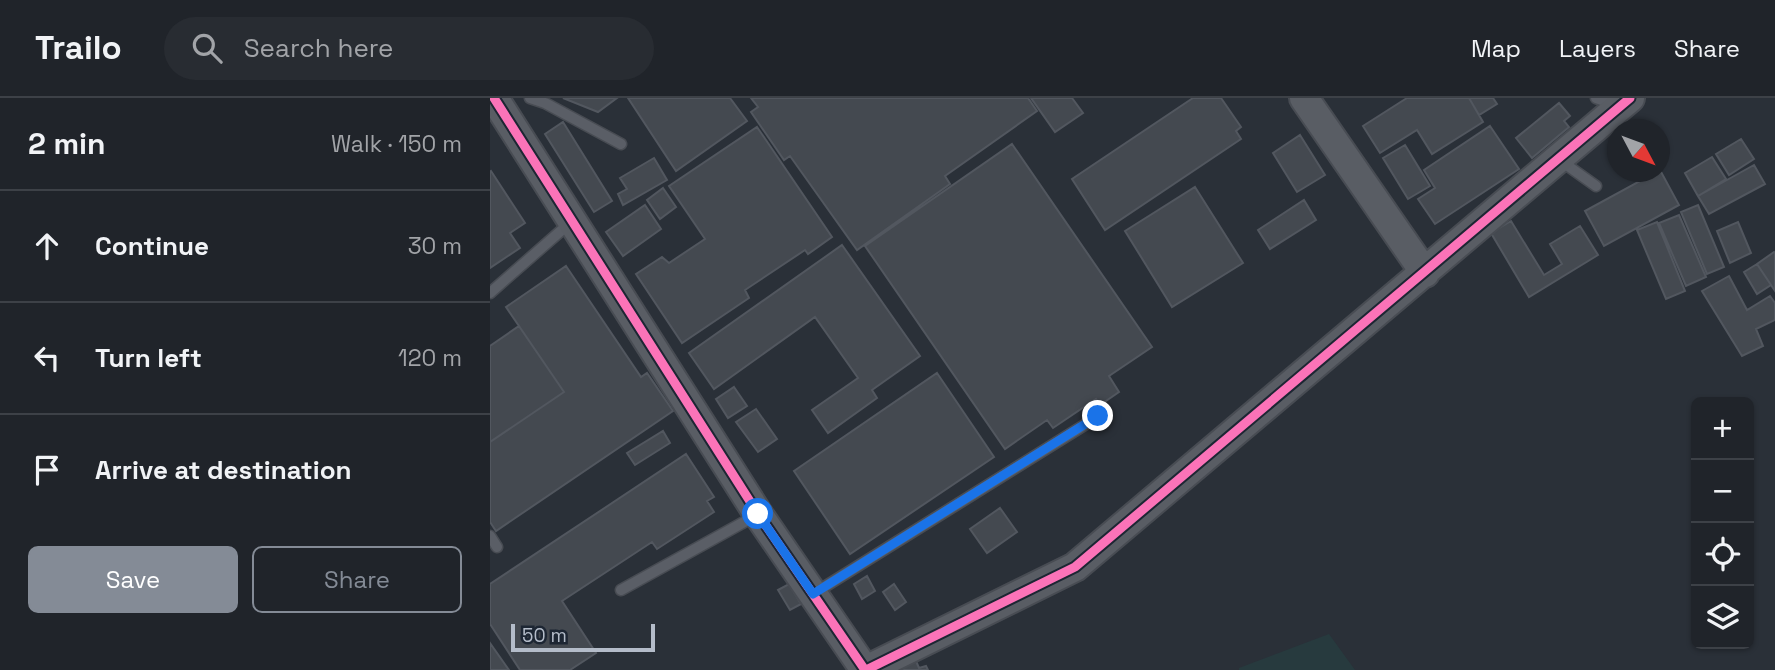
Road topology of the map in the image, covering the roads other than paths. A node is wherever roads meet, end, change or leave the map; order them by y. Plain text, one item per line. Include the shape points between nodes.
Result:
1 (494, 98) edge
2 (530, 98) edge
3 (1304, 98) edge
4 (1615, 101) edge
5 (621, 144) dead end
6 (1558, 159) junction
7 (1596, 186) dead end
8 (572, 222) junction
9 (1425, 273) junction
10 (490, 293) edge
11 (1098, 416) dead end
12 (758, 514) junction
13 (490, 536) edge
14 (497, 547) dead end
15 (621, 590) dead end
16 (813, 594) junction
17 (865, 670) edge

1 - 8 street
2 - 5 lane
3 - 9 street
4 - 6 street
6 - 7 lane
6 - 9 street
8 - 10 lane
8 - 12 street
9 - 17 street via 1075,568
11 - 16 lane
12 - 15 lane
12 - 16 street
13 - 14 lane
16 - 17 street

